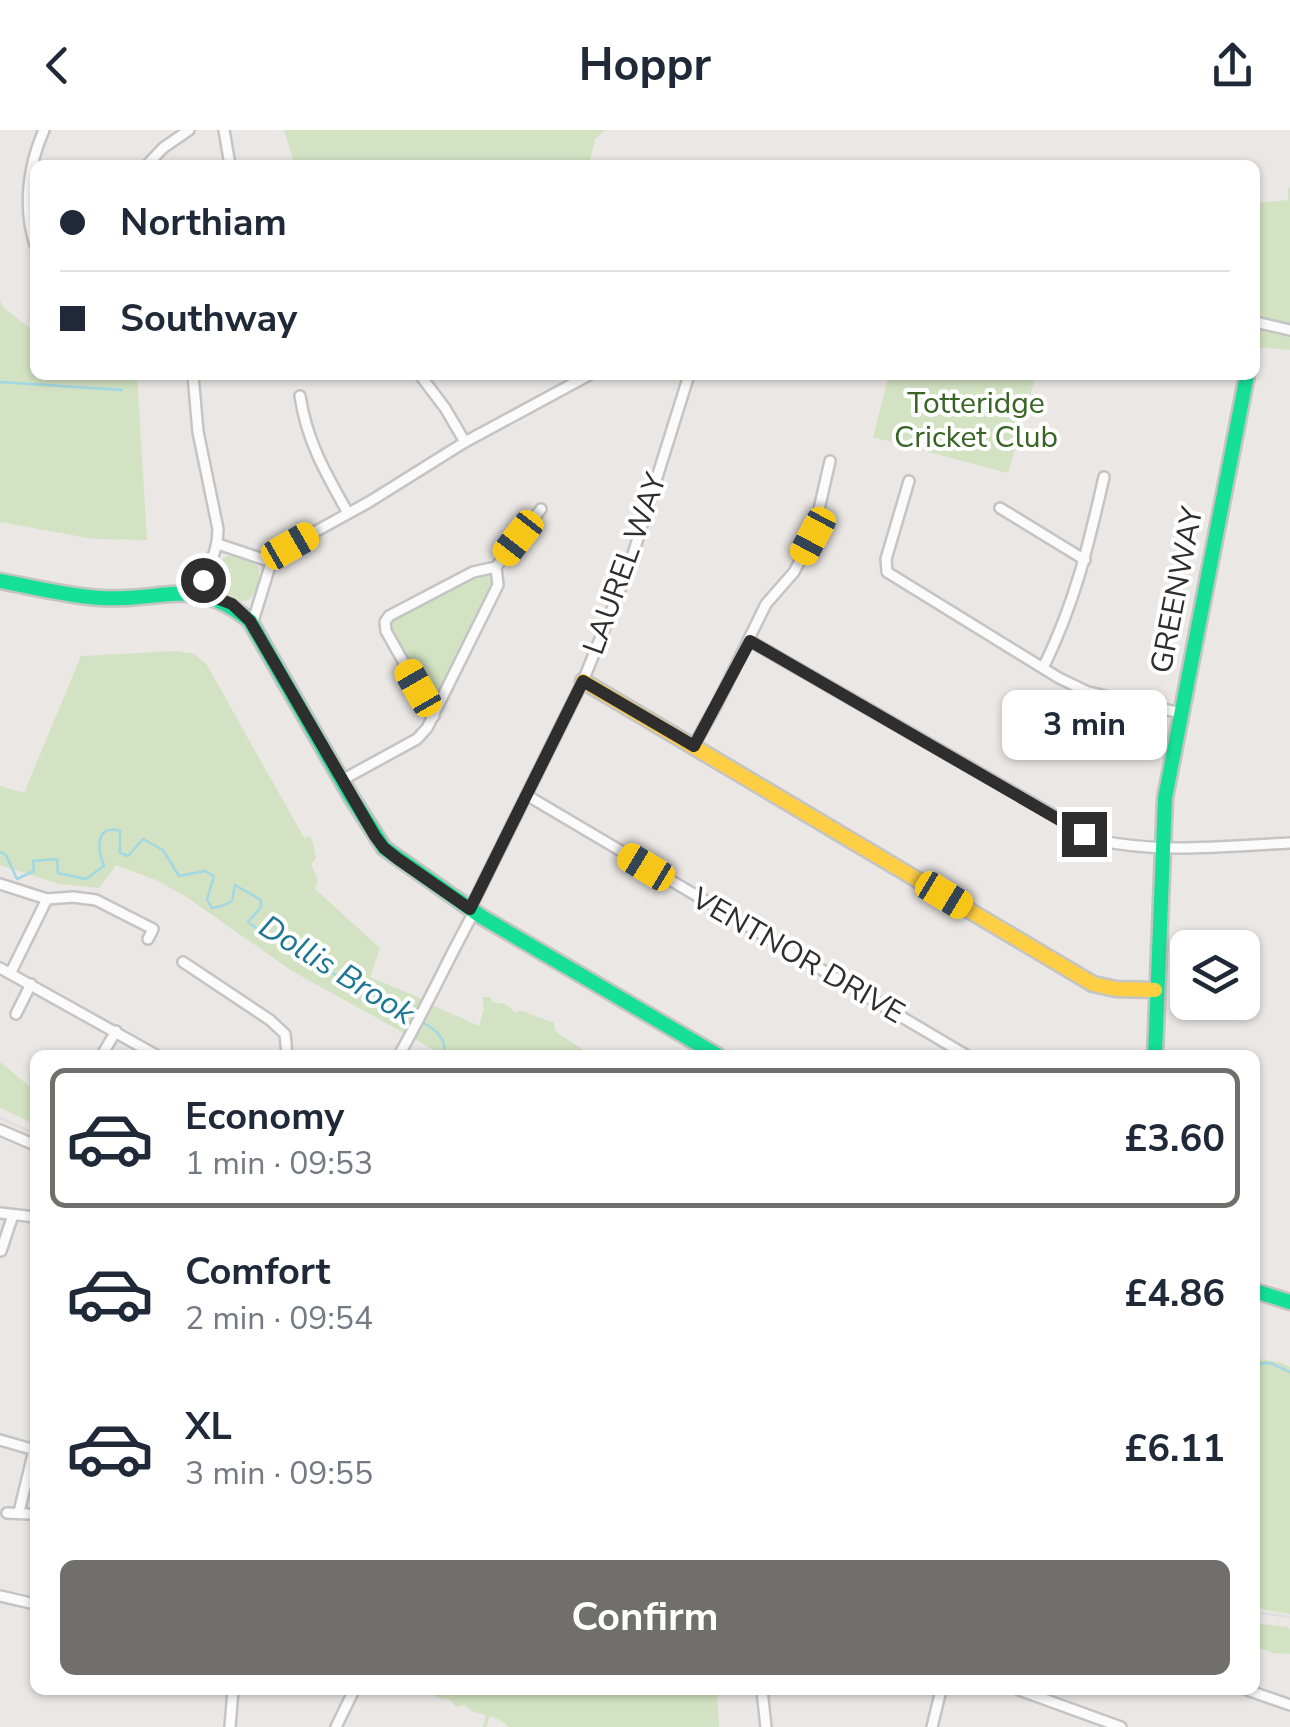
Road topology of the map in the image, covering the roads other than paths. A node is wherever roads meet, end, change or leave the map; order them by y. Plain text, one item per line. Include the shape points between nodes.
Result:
1 (44, 130) edge
2 (189, 130) edge
3 (224, 130) edge
4 (36, 160) edge
5 (152, 160) edge
6 (229, 160) edge
7 (30, 181) edge
8 (30, 224) edge
9 (1260, 323) edge
10 (1290, 330) edge
11 (193, 380) edge
12 (423, 380) edge
13 (580, 380) edge
14 (687, 380) edge
15 (1246, 380) edge
16 (300, 396) dead end
17 (465, 442) junction
18 (830, 461) dead end
19 (1104, 477) dead end
20 (909, 481) dead end
21 (1000, 508) dead end
22 (541, 510) dead end
23 (348, 513) junction
24 (218, 544) junction
25 (1085, 560) junction
26 (272, 562) junction
27 (496, 567) junction
28 (0, 581) edge
29 (200, 592) junction
30 (250, 621) junction
31 (750, 641) junction
32 (1042, 668) junction
33 (583, 681) junction
34 (1181, 713) junction
35 (434, 716) junction
36 (694, 746) junction
37 (342, 780) junction
38 (528, 796) junction
39 (1290, 843) edge
40 (1161, 848) junction
41 (0, 884) edge
42 (47, 899) junction
43 (476, 912) junction
44 (148, 938) dead end
45 (183, 962) dead end
46 (5, 970) edge
47 (31, 984) junction
48 (1156, 990) junction
49 (16, 1014) dead end
50 (116, 1031) junction
51 (105, 1050) edge
52 (148, 1050) edge
53 (287, 1050) edge
54 (402, 1050) edge
55 (709, 1050) edge
56 (958, 1050) edge
57 (1154, 1050) edge
58 (0, 1130) edge
59 (30, 1143) edge
60 (0, 1213) edge
61 (12, 1215) junction
62 (30, 1215) edge
63 (1, 1250) edge
64 (1260, 1293) edge
65 (1290, 1302) edge
66 (0, 1440) edge
67 (30, 1449) edge
68 (30, 1476) edge
69 (7, 1513) dead end
70 (0, 1596) edge
71 (30, 1603) edge
72 (1260, 1694) edge
73 (232, 1695) edge
74 (352, 1695) edge
75 (763, 1695) edge
76 (940, 1695) edge
77 (1034, 1695) edge
78 (1290, 1705) edge
79 (230, 1727) edge
80 (336, 1727) edge
81 (766, 1727) edge
82 (932, 1727) edge
83 (1122, 1727) edge

1 - 4 street
2 - 5 street
3 - 6 street
7 - 8 street
9 - 10 street
11 - 24 street
12 - 17 street
13 - 17 street
14 - 33 street, LAUREL WAY via 628,570
15 - 34 street, GREENWAY
16 - 23 street via 318,460
17 - 23 street
18 - 31 street via 813,536 766,604
19 - 25 street
20 - 32 street via 887,572
21 - 25 street
22 - 27 street
23 - 26 street
24 - 26 street
24 - 29 street
25 - 32 street
26 - 30 street
27 - 35 street via 498,585
27 - 35 street via 473,572 385,622
28 - 29 street via 116,599
29 - 30 street via 232,604
30 - 37 street
31 - 36 street
31 - 40 street via 1084,834 1131,848
32 - 34 street via 1088,692
33 - 36 street
33 - 38 street, LAUREL WAY
34 - 40 street, GREENWAY
35 - 37 street via 418,740
36 - 48 street via 1093,984
37 - 43 street via 384,848
38 - 43 street, LAUREL WAY
38 - 56 street, VENTNOR DRIVE
39 - 40 street
40 - 48 street, GREENWAY
41 - 42 street
42 - 44 street via 96,900 153,928
42 - 46 street
43 - 54 street, LAUREL WAY
43 - 55 street
45 - 53 street via 270,1020 285,1034
46 - 47 street
47 - 49 street
47 - 50 street
48 - 57 street, GREENWAY
50 - 51 street
50 - 52 street
58 - 59 street
60 - 61 street
61 - 62 street
61 - 63 street
64 - 65 street
66 - 67 street
68 - 69 street via 23,1513
70 - 71 street
72 - 78 street
73 - 79 street
74 - 80 street
75 - 81 street
76 - 82 street
77 - 83 street

